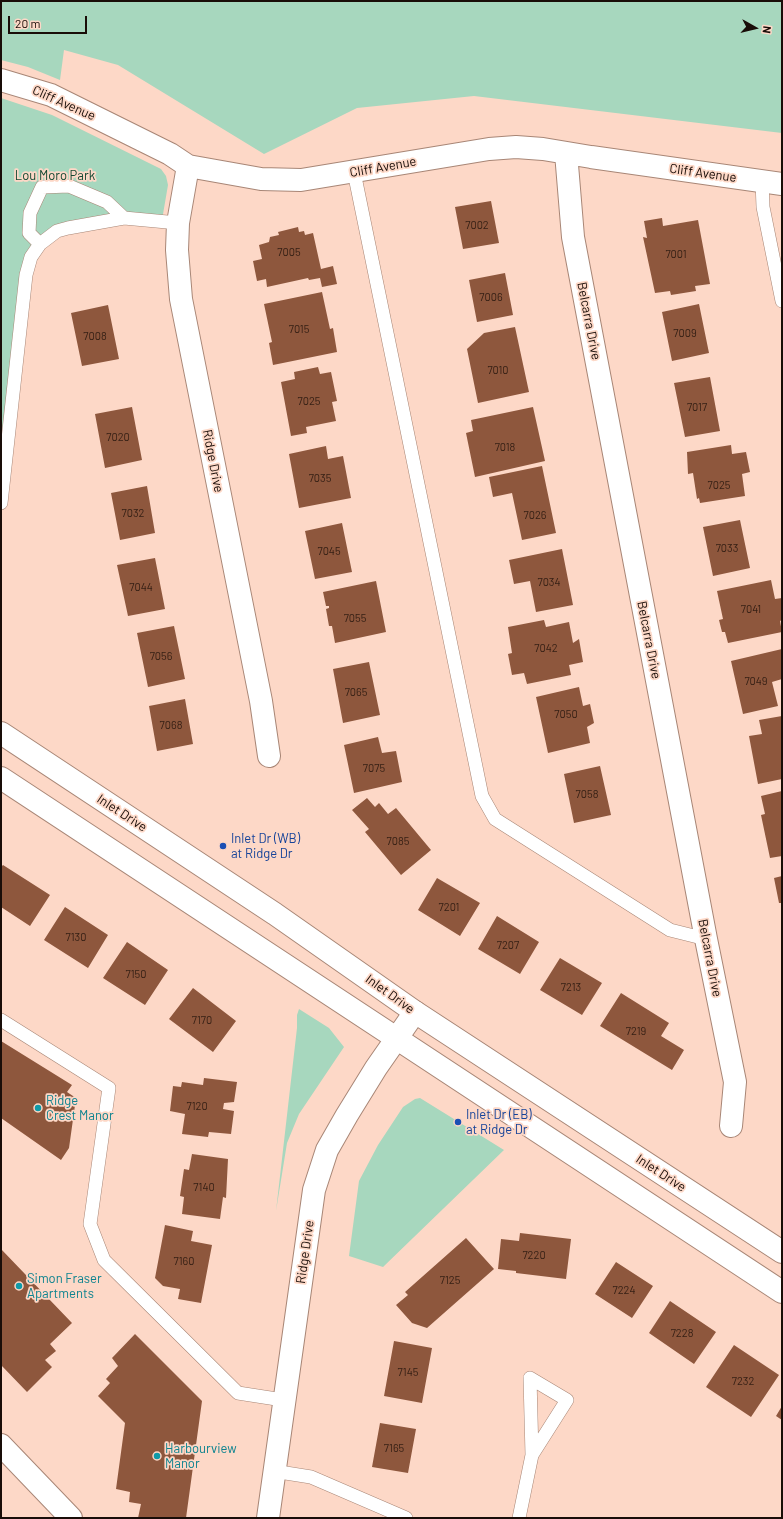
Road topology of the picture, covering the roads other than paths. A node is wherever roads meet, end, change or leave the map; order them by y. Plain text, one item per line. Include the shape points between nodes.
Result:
1 (1, 80) edge
2 (566, 153) junction
3 (188, 166) junction
4 (354, 172) junction
5 (772, 183) edge
6 (124, 218) junction
7 (178, 223) junction
8 (40, 244) junction
9 (782, 301) edge
10 (1, 503) edge
11 (1, 733) edge
12 (270, 756) dead end
13 (1, 778) edge
14 (706, 939) junction
15 (415, 1012) junction
16 (1, 1020) edge
17 (396, 1039) junction
18 (731, 1126) dead end
19 (782, 1252) edge
20 (782, 1292) edge
21 (283, 1400) junction
22 (1, 1445) edge
23 (532, 1455) junction
24 (273, 1471) junction
25 (71, 1518) edge
26 (268, 1518) edge
27 (406, 1518) edge
28 (519, 1518) edge

1 - 3 street, Cliff Avenue via 51,96 170,154
2 - 4 street, Cliff Avenue via 530,148 489,149
2 - 5 street, Cliff Avenue
2 - 14 street, Belcarra Drive via 573,237
3 - 4 street, Cliff Avenue via 261,179 301,180
3 - 7 street, Ridge Drive
4 - 14 lane via 482,796 495,819 670,930
5 - 9 lane via 763,207
6 - 7 lane
6 - 8 lane via 62,230
6 - 8 lane via 107,202 69,186 42,187 30,213 29,233
7 - 12 street, Ridge Drive via 177,250 181,300
8 - 10 lane via 31,257 26,275
11 - 15 street, Inlet Drive via 275,914
13 - 17 street
14 - 18 street, Belcarra Drive via 735,1082
15 - 17 street, Ridge Drive
15 - 19 street, Inlet Drive
16 - 21 lane via 109,1088 90,1224 104,1260 238,1393
17 - 20 street
17 - 21 street, Ridge Drive via 327,1150 314,1190
21 - 24 street, Ridge Drive
22 - 25 street
23 - 23 lane via 567,1400 530,1378 531,1401
23 - 28 lane
24 - 26 street, Ridge Drive
24 - 27 lane via 311,1477

